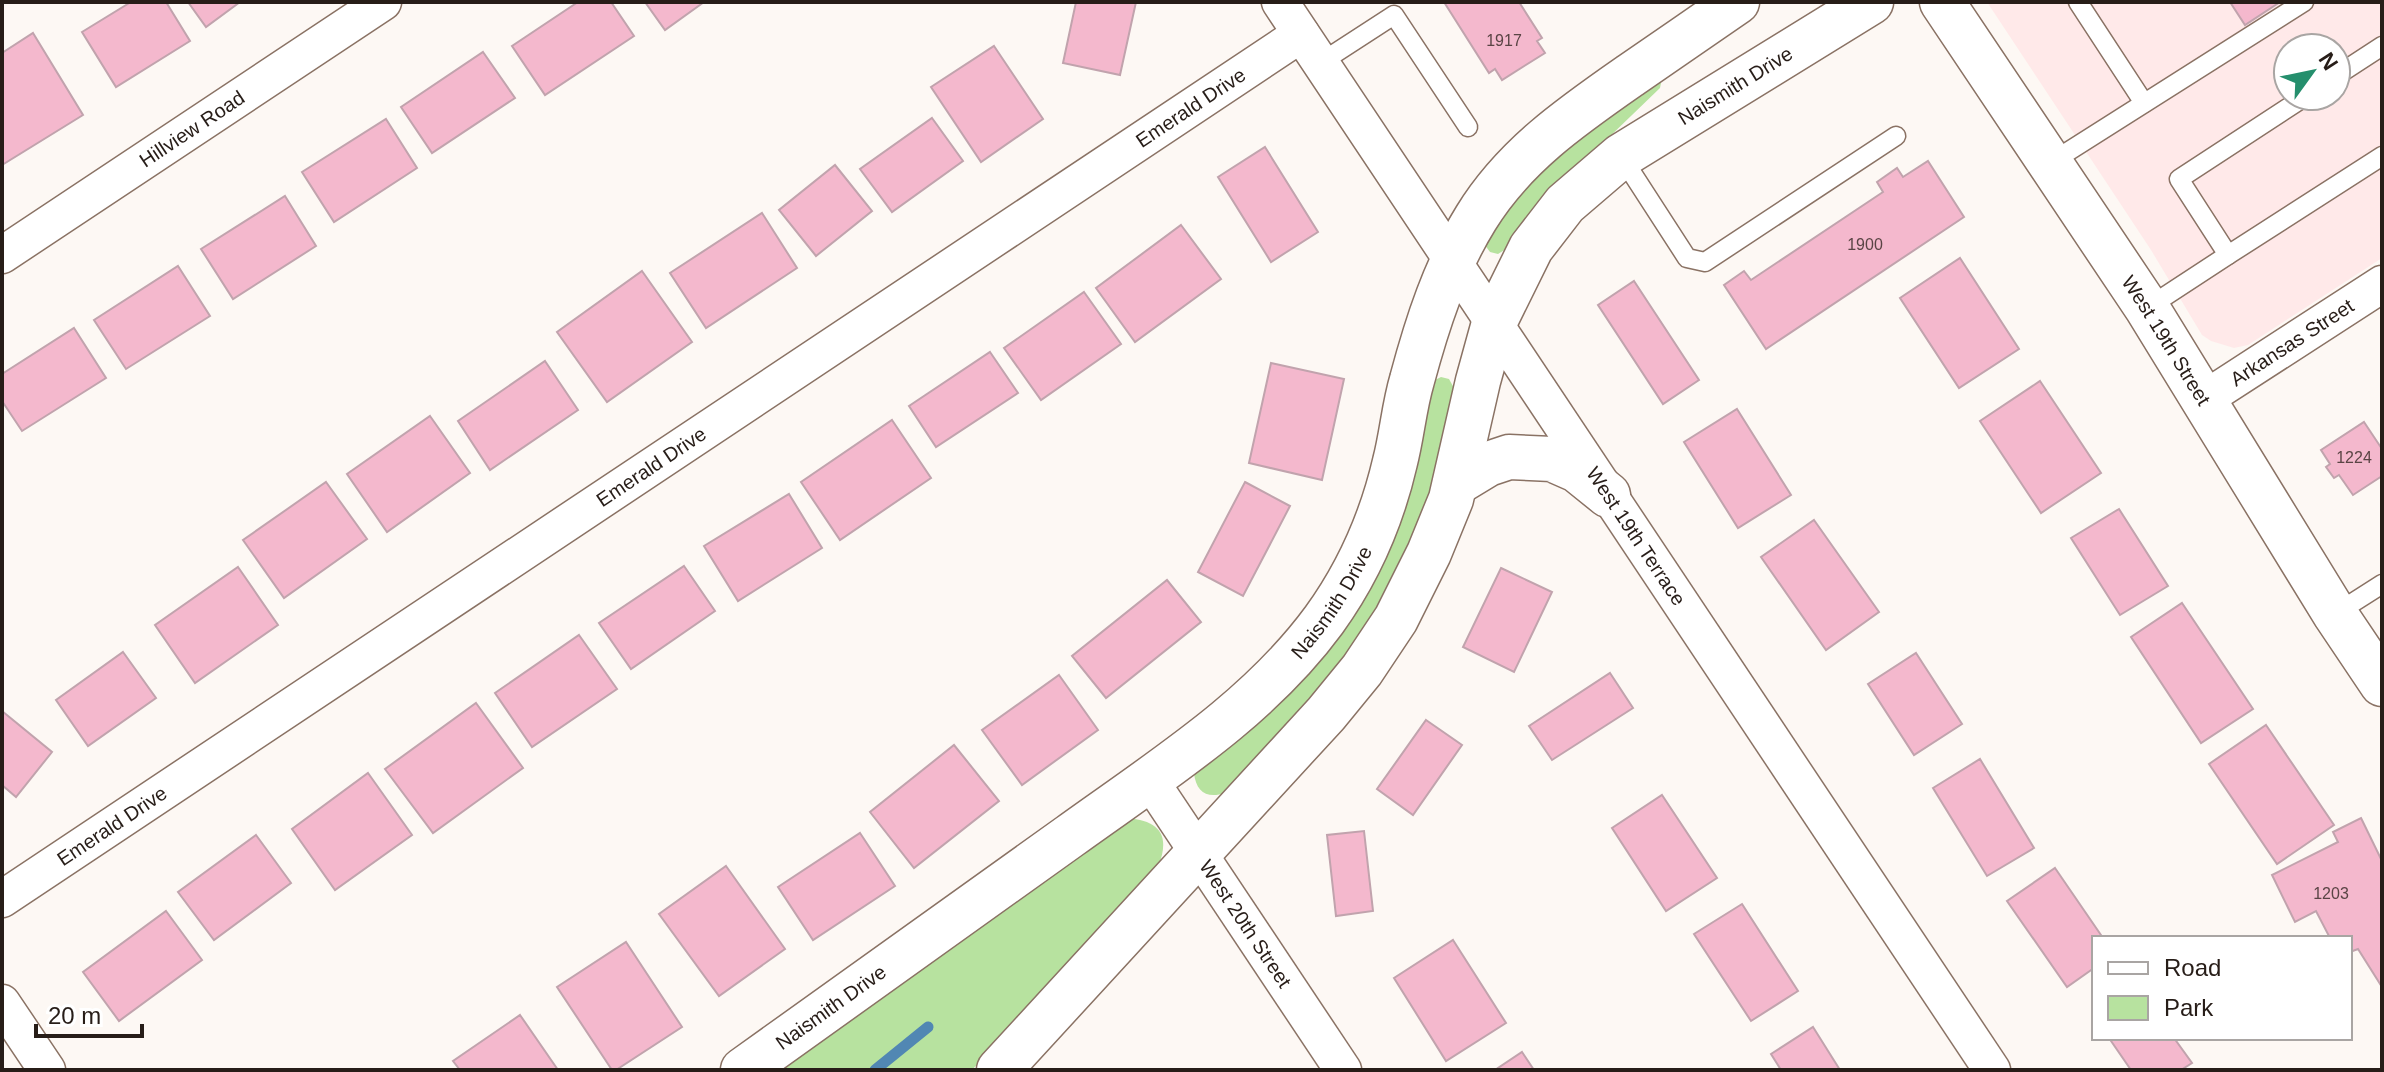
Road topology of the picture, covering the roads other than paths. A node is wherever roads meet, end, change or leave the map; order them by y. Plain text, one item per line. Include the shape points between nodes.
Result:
1 (383, 2) edge
2 (1280, 2) edge
3 (1737, 2) edge
4 (1871, 2) edge
5 (1942, 2) edge
6 (2078, 2) edge
7 (2304, 2) edge
8 (1301, 34) junction
9 (2382, 46) edge
10 (1320, 63) junction
11 (2352, 66) edge
12 (2144, 103) junction
13 (2282, 112) edge
14 (1468, 127) dead end
15 (1896, 136) dead end
16 (1621, 156) junction
17 (2382, 156) edge
18 (2050, 163) junction
19 (2, 255) edge
20 (2228, 255) junction
21 (1453, 262) junction
22 (2382, 284) edge
23 (2147, 308) junction
24 (1494, 323) junction
25 (2203, 400) junction
26 (1455, 484) junction
27 (1608, 495) junction
28 (2382, 584) edge
29 (2335, 614) junction
30 (2382, 684) edge
31 (1149, 779) junction
32 (1198, 851) junction
33 (2, 899) edge
34 (2, 1003) edge
35 (47, 1070) edge
36 (743, 1070) edge
37 (999, 1070) edge
38 (1343, 1070) edge
39 (1992, 1070) edge

1 - 19 street, Hillview Road
2 - 8 street, West 19th Terrace
3 - 21 street, Naismith Drive via 1531,150 1476,218
4 - 16 street, Naismith Drive
5 - 18 street, West 19th Street
6 - 12 lane
7 - 12 lane
8 - 10 street, West 19th Terrace
8 - 33 street, Emerald Drive
9 - 11 lane
10 - 14 lane via 1394,15
10 - 21 street, West 19th Terrace
12 - 18 lane
13 - 20 lane via 2179,179
15 - 16 lane via 1705,262 1687,258
16 - 24 street, Naismith Drive via 1565,204 1531,248
17 - 20 lane
18 - 23 street, West 19th Street
20 - 23 lane
21 - 24 street, West 19th Terrace
21 - 31 street, Naismith Drive via 1426,330 1383,505 1345,587 1288,663 1233,716
22 - 25 street, Arkansas Street
23 - 25 street, West 19th Street
24 - 26 street, Naismith Drive
24 - 27 street, West 19th Terrace
25 - 29 street, West 19th Street
26 - 27 street via 1509,457 1552,459 1577,470
26 - 32 street, Naismith Drive via 1410,593 1362,670
27 - 39 street, West 19th Terrace
28 - 29 lane
29 - 30 street, West 19th Street
31 - 32 street, West 20th Street
31 - 36 street, Naismith Drive
32 - 37 street, Naismith Drive
32 - 38 street, West 20th Street
34 - 35 street

